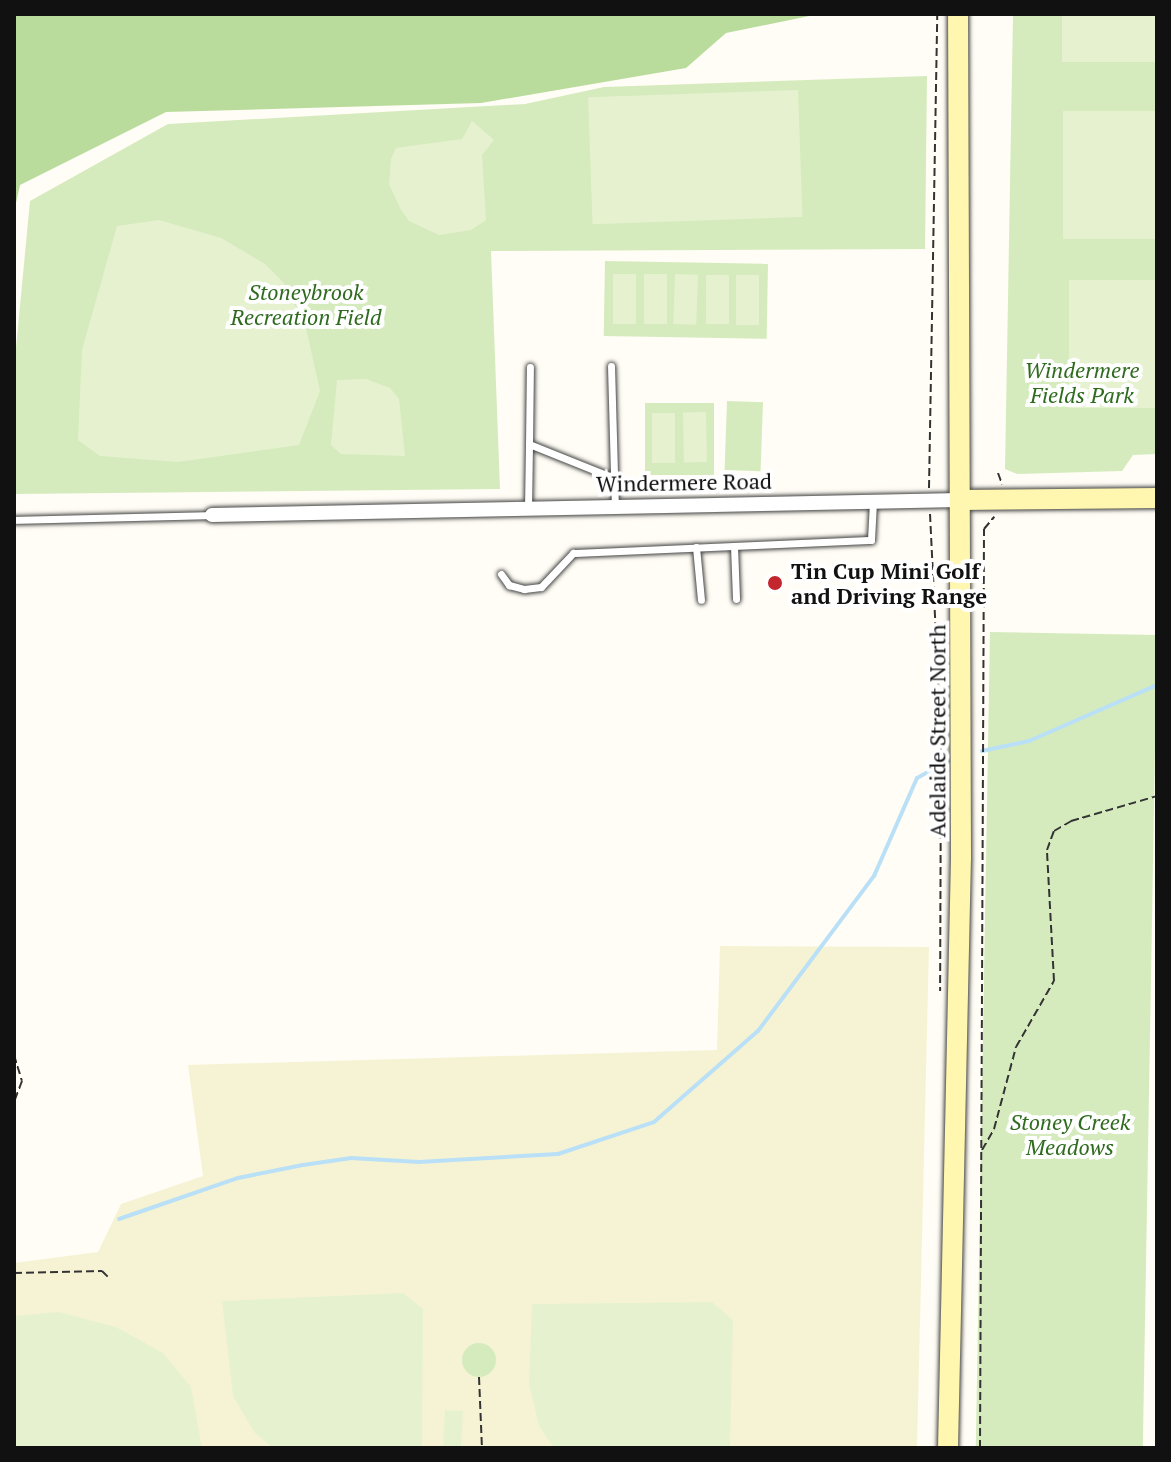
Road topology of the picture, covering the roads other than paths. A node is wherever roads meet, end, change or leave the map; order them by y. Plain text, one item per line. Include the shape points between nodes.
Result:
1 (958, 14) edge
2 (611, 366) dead end
3 (530, 367) dead end
4 (529, 444) junction
5 (614, 478) junction
6 (1157, 498) edge
7 (960, 500) junction
8 (873, 502) junction
9 (615, 507) junction
10 (528, 509) junction
11 (212, 515) joint
12 (14, 520) edge
13 (734, 546) junction
14 (696, 547) junction
15 (501, 574) dead end
16 (736, 599) dead end
17 (701, 600) dead end
18 (948, 1448) edge

1 - 7 main road, Adelaide Street North
2 - 5 lane
3 - 4 lane
4 - 5 lane
4 - 10 lane
5 - 9 lane
6 - 7 main road, Windermere Road
7 - 8 street, Windermere Road
7 - 18 main road, Adelaide Street North via 961,873
8 - 9 street, Windermere Road
8 - 13 lane via 871,540
9 - 10 street, Windermere Road
10 - 11 street, Windermere Road
11 - 12 lane
13 - 14 lane
13 - 16 lane
14 - 15 lane via 573,553 541,587 509,585
14 - 17 lane

